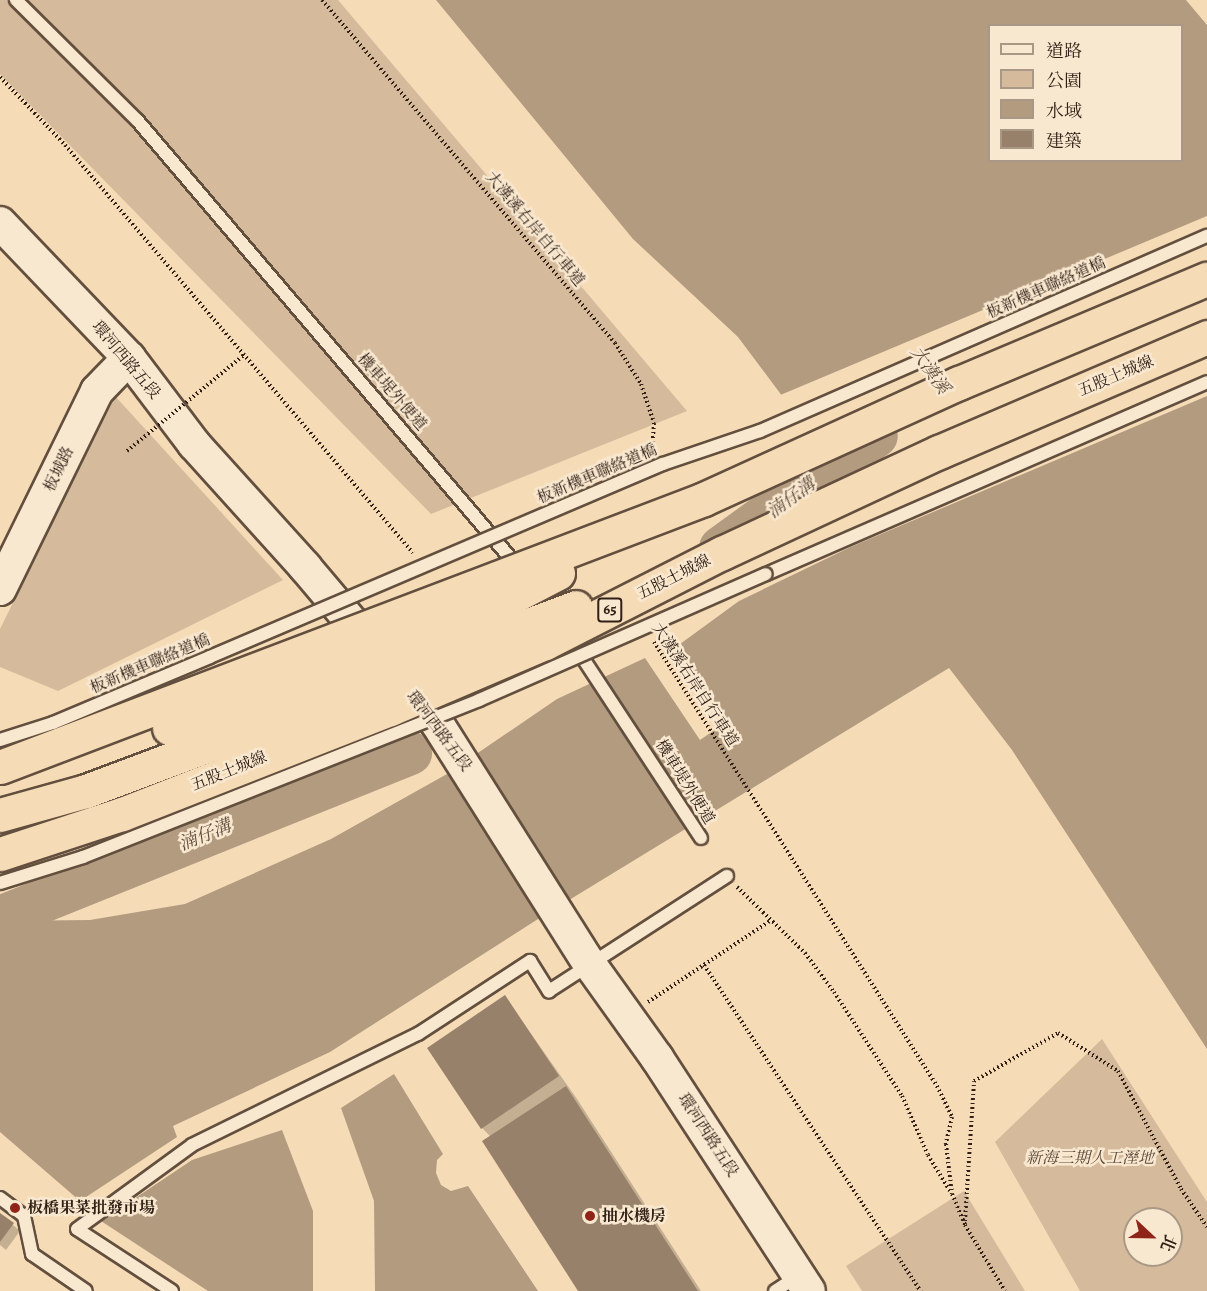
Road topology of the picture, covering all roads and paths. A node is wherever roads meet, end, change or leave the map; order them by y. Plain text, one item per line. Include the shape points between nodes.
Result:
1 (16, 0) edge
2 (322, 0) edge
3 (0, 77) edge
4 (0, 223) edge
5 (1207, 236) edge
6 (1207, 279) edge
7 (1207, 337) edge
8 (245, 354) junction
9 (129, 358) junction
10 (1207, 382) edge
11 (127, 451) dead end
12 (651, 453) dead end
13 (704, 499) junction
14 (722, 553) junction
15 (421, 562) dead end
16 (0, 589) edge
17 (647, 633) dead end
18 (0, 740) edge
19 (0, 767) edge
20 (0, 787) edge
21 (0, 815) edge
22 (701, 838) dead end
23 (0, 854) edge
24 (727, 876) joint
25 (0, 883) edge
26 (770, 921) junction
27 (589, 963) junction
28 (704, 965) junction
29 (643, 1005) dead end
30 (952, 1194) junction
31 (0, 1198) edge
32 (965, 1225) junction
33 (1207, 1227) edge
34 (794, 1286) edge
35 (86, 1291) edge
36 (172, 1291) edge
37 (921, 1291) edge
38 (1005, 1291) edge

1 - 22 lane, 機車堤外便道 via 137,120 497,540 593,669
2 - 12 path, 大漢溪右岸自行車道 via 615,343 641,384 654,423
3 - 8 path via 65,145
4 - 9 street, 環河西路五段
5 - 18 lane, 板新機車聯絡道橋, bridge via 760,431 663,464 52,723
6 - 13 highway, bridge via 959,383
7 - 14 highway, 五股土城線 / 65, bridge via 939,452
8 - 11 path, bridge
8 - 15 path
9 - 16 street, 板城路 via 97,391
9 - 27 street, 環河西路五段 via 194,444 305,567 454,745
10 - 25 lane, bridge via 479,700 82,857
13 - 19 highway, bridge
13 - 20 highway, bridge via 479,614 52,772
14 - 21 highway, bridge via 86,791
14 - 23 highway, 五股土城線 / 65, bridge via 545,643 390,709 122,814
17 - 30 path, 大漢溪右岸自行車道 via 937,1086 952,1117 946,1144
24 - 26 path
24 - 27 lane
26 - 28 path
26 - 30 path via 805,953 834,992 902,1096 928,1155
27 - 34 street, 環河西路五段 via 657,1058
27 - 36 lane via 549,991 530,961 418,1034 192,1145 77,1229
28 - 29 path
28 - 37 path
30 - 32 path, 大漢溪右岸自行車道
31 - 35 lane via 24,1216 32,1254
32 - 33 path via 974,1081 1058,1033 1118,1071 1181,1189
32 - 38 path, 大漢溪右岸自行車道

